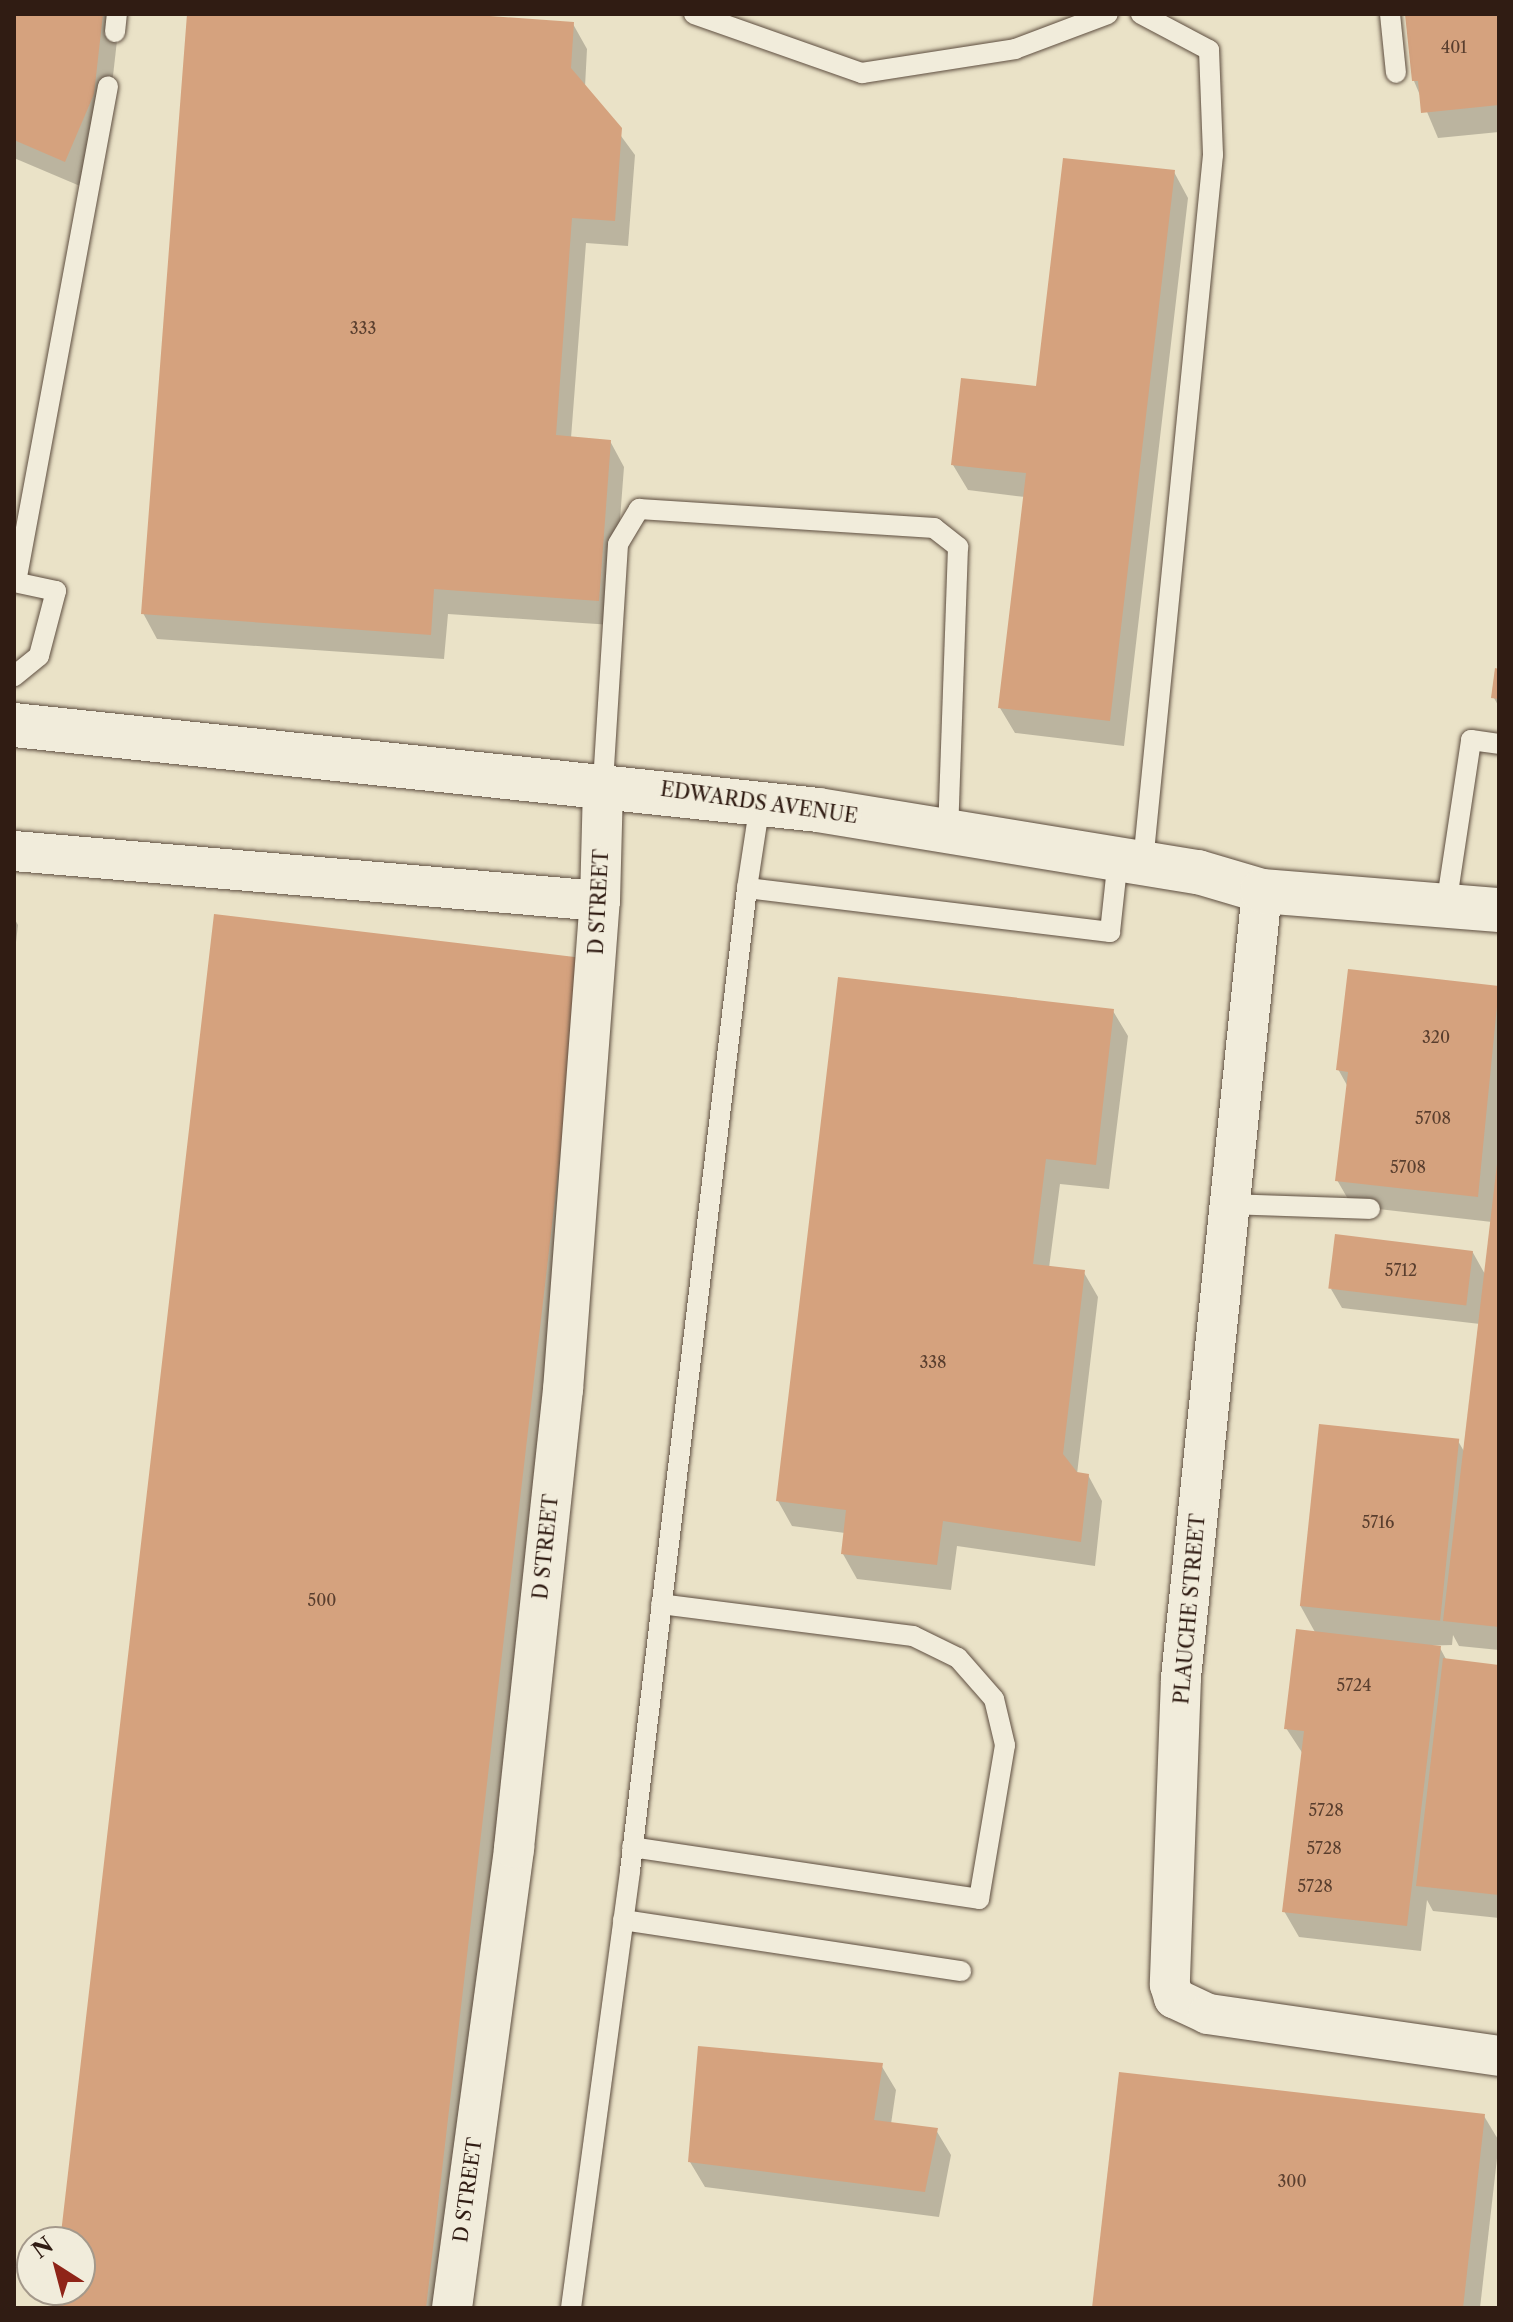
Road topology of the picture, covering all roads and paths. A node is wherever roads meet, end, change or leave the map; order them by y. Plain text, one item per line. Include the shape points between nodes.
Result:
1 (694, 14) edge
2 (1108, 14) edge
3 (1141, 14) edge
4 (1390, 14) edge
5 (1396, 73) dead end
6 (108, 86) dead end
7 (15, 582) edge
8 (14, 676) edge
9 (14, 725) edge
10 (1499, 744) edge
11 (603, 783) junction
12 (760, 803) junction
13 (948, 831) junction
14 (14, 851) edge
15 (1131, 861) junction
16 (747, 888) junction
17 (1262, 891) junction
18 (600, 901) junction
19 (1446, 906) junction
20 (1499, 910) edge
21 (1230, 1204) junction
22 (1370, 1209) dead end
23 (661, 1604) junction
24 (632, 1847) junction
25 (623, 1920) junction
26 (961, 1971) dead end
27 (1499, 2056) edge
28 (452, 2308) edge
29 (571, 2308) edge

1 - 2 lane via 862,73 1015,49
3 - 15 lane via 1209,50 1213,155
4 - 5 lane
6 - 7 lane
7 - 8 lane via 56,591 39,656
9 - 11 street, EDWARDS AVENUE
10 - 19 lane via 1471,740
11 - 12 street, EDWARDS AVENUE
11 - 13 lane via 618,544 639,509 934,528 958,547
11 - 18 street, D STREET
12 - 13 street, EDWARDS AVENUE
12 - 16 lane
13 - 15 street, EDWARDS AVENUE
14 - 18 street
15 - 16 lane via 1110,932
15 - 17 street, EDWARDS AVENUE via 1198,872
16 - 23 lane
17 - 19 street, EDWARDS AVENUE
17 - 21 street, PLAUCHE STREET
18 - 28 street, D STREET via 563,1390 514,1848
19 - 20 street, EDWARDS AVENUE
21 - 22 lane
21 - 27 street, PLAUCHE STREET via 1181,1678 1170,1985 1174,1998 1208,2014
23 - 24 lane
23 - 24 lane via 913,1636 958,1658 994,1699 1005,1745 979,1899
24 - 25 lane
25 - 26 lane
25 - 29 lane

